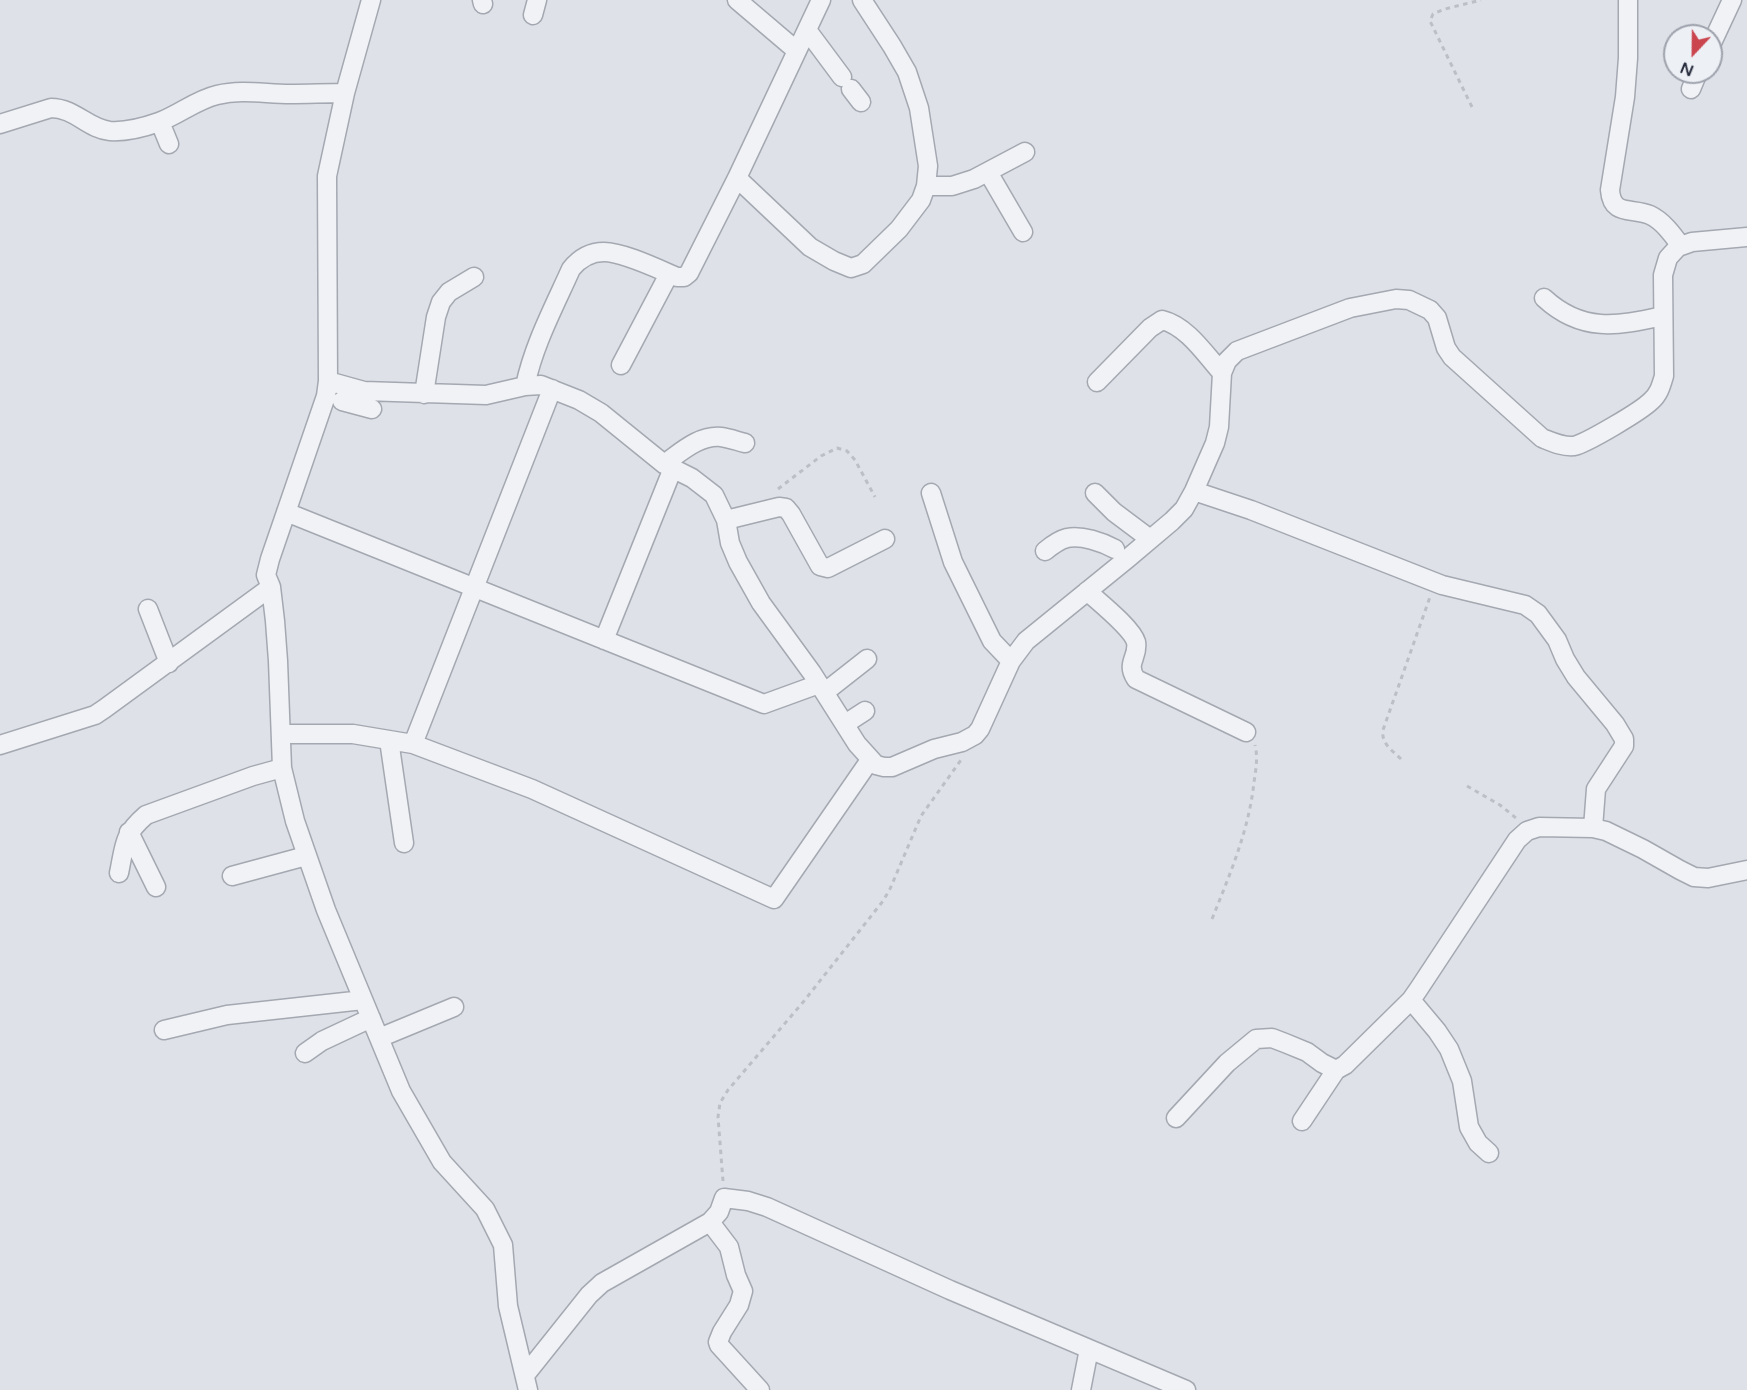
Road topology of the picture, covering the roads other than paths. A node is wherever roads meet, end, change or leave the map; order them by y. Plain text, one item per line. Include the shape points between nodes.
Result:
1 (370, 0) edge
2 (737, 0) edge
3 (821, 0) edge
4 (862, 0) edge
5 (1628, 0) edge
6 (1732, 0) edge
7 (1721, 24) edge
8 (807, 30) junction
9 (797, 51) junction
10 (1693, 84) edge
11 (851, 89) dead end
12 (1691, 89) dead end
13 (345, 93) junction
14 (160, 122) junction
15 (0, 124) edge
16 (169, 144) dead end
17 (1025, 152) dead end
18 (988, 172) junction
19 (737, 178) junction
20 (926, 186) junction
21 (1023, 232) dead end
22 (1747, 237) edge
23 (1681, 246) junction
24 (669, 274) junction
25 (474, 277) dead end
26 (1544, 298) dead end
27 (1663, 316) junction
28 (621, 365) dead end
29 (1222, 373) junction
30 (1096, 382) dead end
31 (525, 386) junction
32 (552, 389) junction
33 (332, 394) junction
34 (424, 394) junction
35 (372, 409) dead end
36 (745, 443) dead end
37 (669, 466) junction
38 (1194, 491) junction
39 (1095, 493) dead end
40 (931, 494) dead end
41 (286, 512) junction
42 (726, 520) junction
43 (885, 539) dead end
44 (1150, 539) junction
45 (1045, 551) dead end
46 (1122, 555) junction
47 (271, 587) junction
48 (474, 588) junction
49 (1087, 591) junction
50 (148, 609) dead end
51 (604, 640) junction
52 (867, 659) dead end
53 (1011, 661) junction
54 (169, 663) junction
55 (822, 688) junction
56 (865, 711) dead end
57 (844, 724) junction
58 (1246, 732) road end
59 (281, 734) junction
60 (389, 740) junction
61 (413, 744) junction
62 (0, 745) edge
63 (870, 760) junction
64 (282, 768) junction
65 (1593, 828) junction
66 (129, 832) junction
67 (404, 843) dead end
68 (306, 856) junction
69 (1747, 870) edge
70 (119, 873) dead end
71 (232, 876) dead end
72 (156, 887) dead end
73 (363, 1000) junction
74 (1411, 1000) junction
75 (454, 1007) dead end
76 (371, 1018) junction
77 (164, 1030) dead end
78 (379, 1038) junction
79 (304, 1053) dead end
80 (1336, 1070) junction
81 (1176, 1119) dead end
82 (1302, 1121) dead end
83 (1489, 1153) dead end
84 (710, 1222) junction
85 (1089, 1349) junction
86 (527, 1382) edge
87 (760, 1390) edge
88 (1081, 1390) edge
89 (1186, 1390) edge

1 - 13 street
2 - 9 street
3 - 8 street
4 - 20 street via 907,72 928,165
5 - 23 street via 1625,97 1611,201 1621,208 1650,215
6 - 7 street
8 - 9 street
8 - 11 street
9 - 19 street
10 - 12 street
13 - 14 street via 229,92 193,103
13 - 33 street via 327,176
14 - 15 street via 110,131 68,110 51,108
14 - 16 street
17 - 18 street
18 - 20 street via 952,186
18 - 21 street
19 - 20 street via 810,247 852,268 863,264 899,229 921,200
19 - 24 street via 689,273 684,277
22 - 23 street
23 - 27 street via 1668,258 1663,275
24 - 28 street
24 - 31 street via 603,251 579,260 571,269 540,337
25 - 34 street via 449,292 441,302
26 - 27 street via 1566,315 1584,321 1612,325
27 - 29 street via 1664,376 1660,390 1651,402 1632,414 1586,442 1571,446 1542,438 1468,372 1446,348 1437,318 1409,300 1350,308 1237,351
29 - 30 street via 1180,328 1162,320
29 - 38 street via 1219,427
31 - 32 street
31 - 34 street via 486,395
32 - 37 street via 601,413
32 - 48 street
33 - 34 street
33 - 35 street
33 - 41 street
36 - 37 street via 720,437 704,439 688,447
37 - 42 street via 714,495
37 - 51 street
38 - 44 street via 1184,508
38 - 65 street via 1435,582 1525,605 1538,614 1576,677 1624,739 1624,746 1596,789
39 - 44 street
40 - 53 street via 952,562 992,641
41 - 47 street via 266,575
41 - 48 street
42 - 43 street via 786,508 824,568
42 - 55 street via 738,562 761,603
44 - 46 street
45 - 46 street via 1066,538 1080,538 1097,541
46 - 49 street
47 - 54 street
47 - 59 street
48 - 51 street
48 - 61 street
49 - 53 street via 1026,641
49 - 58 street via 1136,640 1131,665 1136,679
50 - 54 street
51 - 55 street via 764,704
52 - 55 street
53 - 63 street via 975,735 892,767
54 - 62 street via 94,715
55 - 57 street
56 - 57 street
57 - 63 street
59 - 60 street via 353,734
59 - 64 street
60 - 61 street
60 - 67 street
61 - 63 street via 532,789 774,900
64 - 66 street via 146,815
64 - 68 street
65 - 69 street via 1694,877
65 - 74 street via 1539,827 1517,840
66 - 70 street
66 - 72 street
68 - 71 street
68 - 73 street
73 - 76 street
73 - 77 street via 227,1015
74 - 80 street
74 - 83 street via 1449,1048 1462,1081 1469,1126
75 - 78 street
76 - 78 street
76 - 79 street
78 - 86 street via 401,1090 442,1162 486,1209 503,1245 508,1306
80 - 81 street via 1285,1043 1272,1038 1256,1039 1227,1063
80 - 82 street
84 - 85 street via 724,1198 767,1207
84 - 86 street via 602,1283 589,1295
84 - 87 street via 729,1247 743,1291 740,1305 718,1342
85 - 88 street
85 - 89 street

